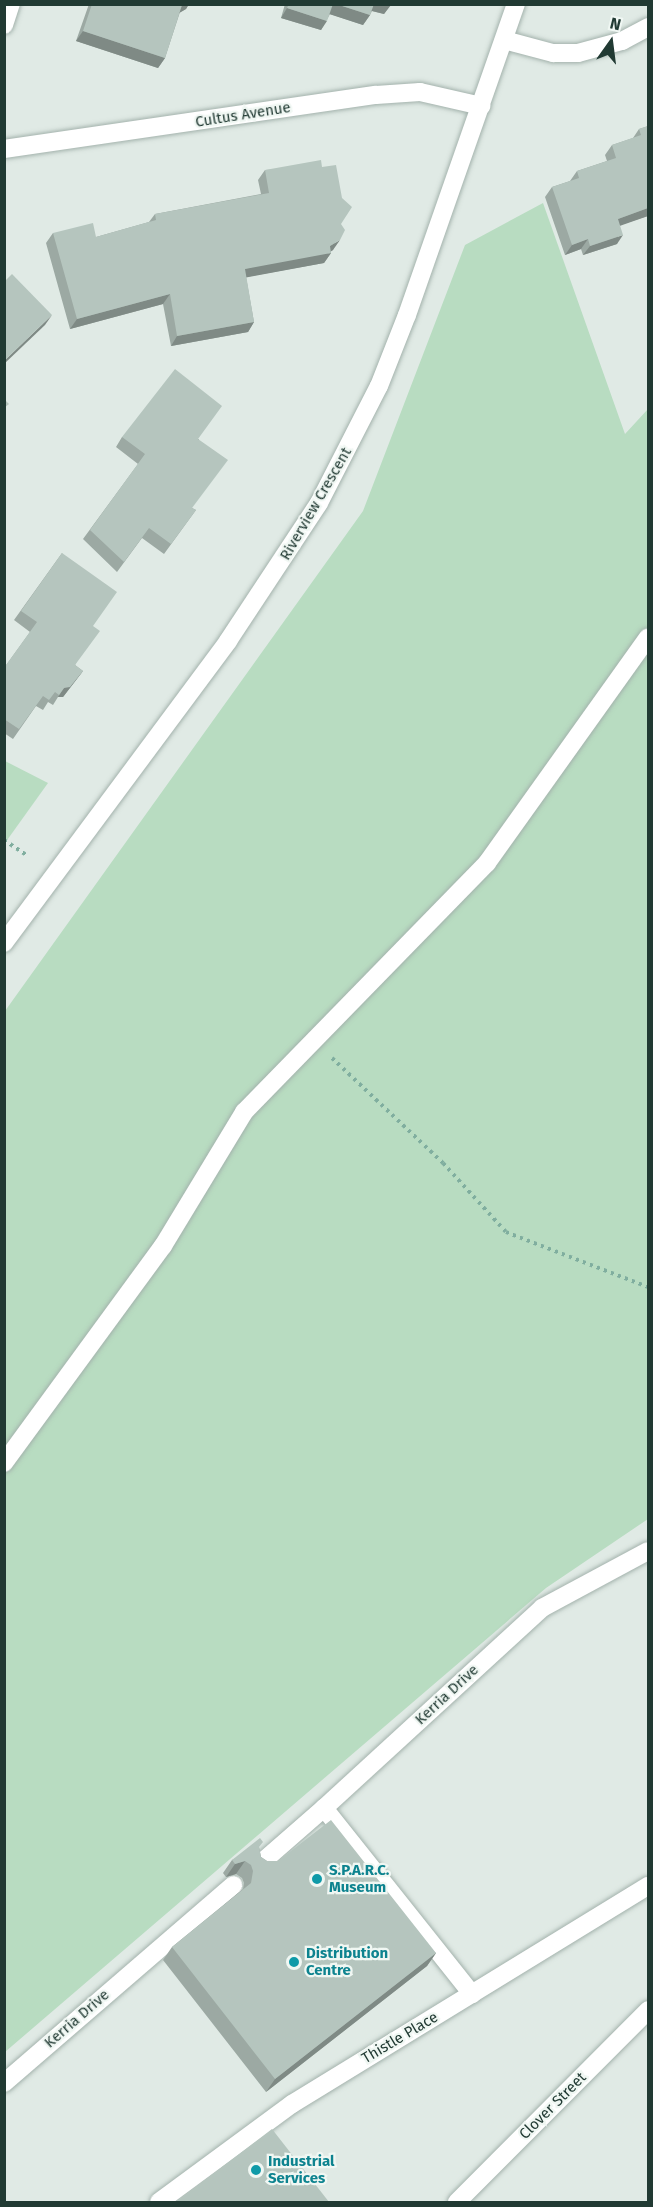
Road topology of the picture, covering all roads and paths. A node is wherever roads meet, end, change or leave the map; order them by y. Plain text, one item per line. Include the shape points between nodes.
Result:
1 (11, 4) edge
2 (516, 4) edge
3 (4, 25) edge
4 (648, 27) edge
5 (504, 40) junction
6 (482, 106) junction
7 (4, 149) edge
8 (648, 637) edge
9 (4, 840) edge
10 (28, 856) dead end
11 (4, 943) edge
12 (313, 1040) junction
13 (648, 1287) edge
14 (4, 1463) edge
15 (648, 1551) edge
16 (324, 1808) junction
17 (261, 1863) edge
18 (233, 1885) edge
19 (648, 1886) edge
20 (472, 1994) junction
21 (648, 2010) edge
22 (4, 2084) edge
23 (159, 2202) edge
24 (457, 2202) edge

1 - 3 street
2 - 5 street, Riverview Crescent
4 - 5 street via 622,41 578,53 553,53
5 - 6 street, Riverview Crescent
6 - 7 street, Cultus Avenue via 420,92 376,95
6 - 11 street, Riverview Crescent via 379,386 319,503 228,641
8 - 12 street via 487,863
9 - 10 path
12 - 13 path via 443,1163 506,1232
12 - 14 street via 244,1112 163,1245
15 - 16 street, Kerria Drive via 542,1608
16 - 17 street, Kerria Drive
16 - 20 street
18 - 22 street, Kerria Drive
19 - 20 street, Thistle Place
20 - 23 street, Thistle Place via 291,2104
21 - 24 street, Clover Street

